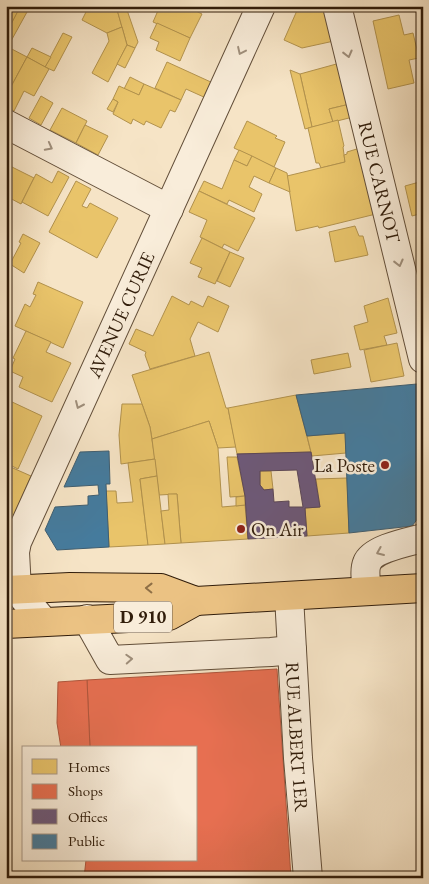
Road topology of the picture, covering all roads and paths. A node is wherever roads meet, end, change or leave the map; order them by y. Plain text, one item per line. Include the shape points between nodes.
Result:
1 (262, 6) edge
2 (337, 6) edge
3 (6, 124) edge
4 (169, 209) junction
5 (423, 359) edge
6 (423, 538) edge
7 (423, 588) edge
8 (12, 590) edge
9 (367, 590) junction
10 (289, 596) junction
11 (196, 601) junction
12 (87, 619) junction
13 (44, 622) junction
14 (6, 624) edge
15 (292, 650) junction
16 (308, 878) edge

1 -> 4 street, AVENUE CURIE
2 -> 5 street, RUE CARNOT
3 -> 4 street
4 -> 8 street, AVENUE CURIE via 17,542
6 -> 9 street via 370,556 366,565
7 - 9 main road, D 910
11 -> 8 main road, D 910 via 161,588
8 - 13 street
9 - 10 main road, D 910
10 - 11 main road, D 910
10 - 15 street, RUE ALBERT 1ER
11 - 12 main road, D 910 via 170,616
12 - 13 main road, D 910
12 -> 15 street via 110,660 225,662
13 - 14 main road, D 910
15 - 16 street, RUE ALBERT 1ER

